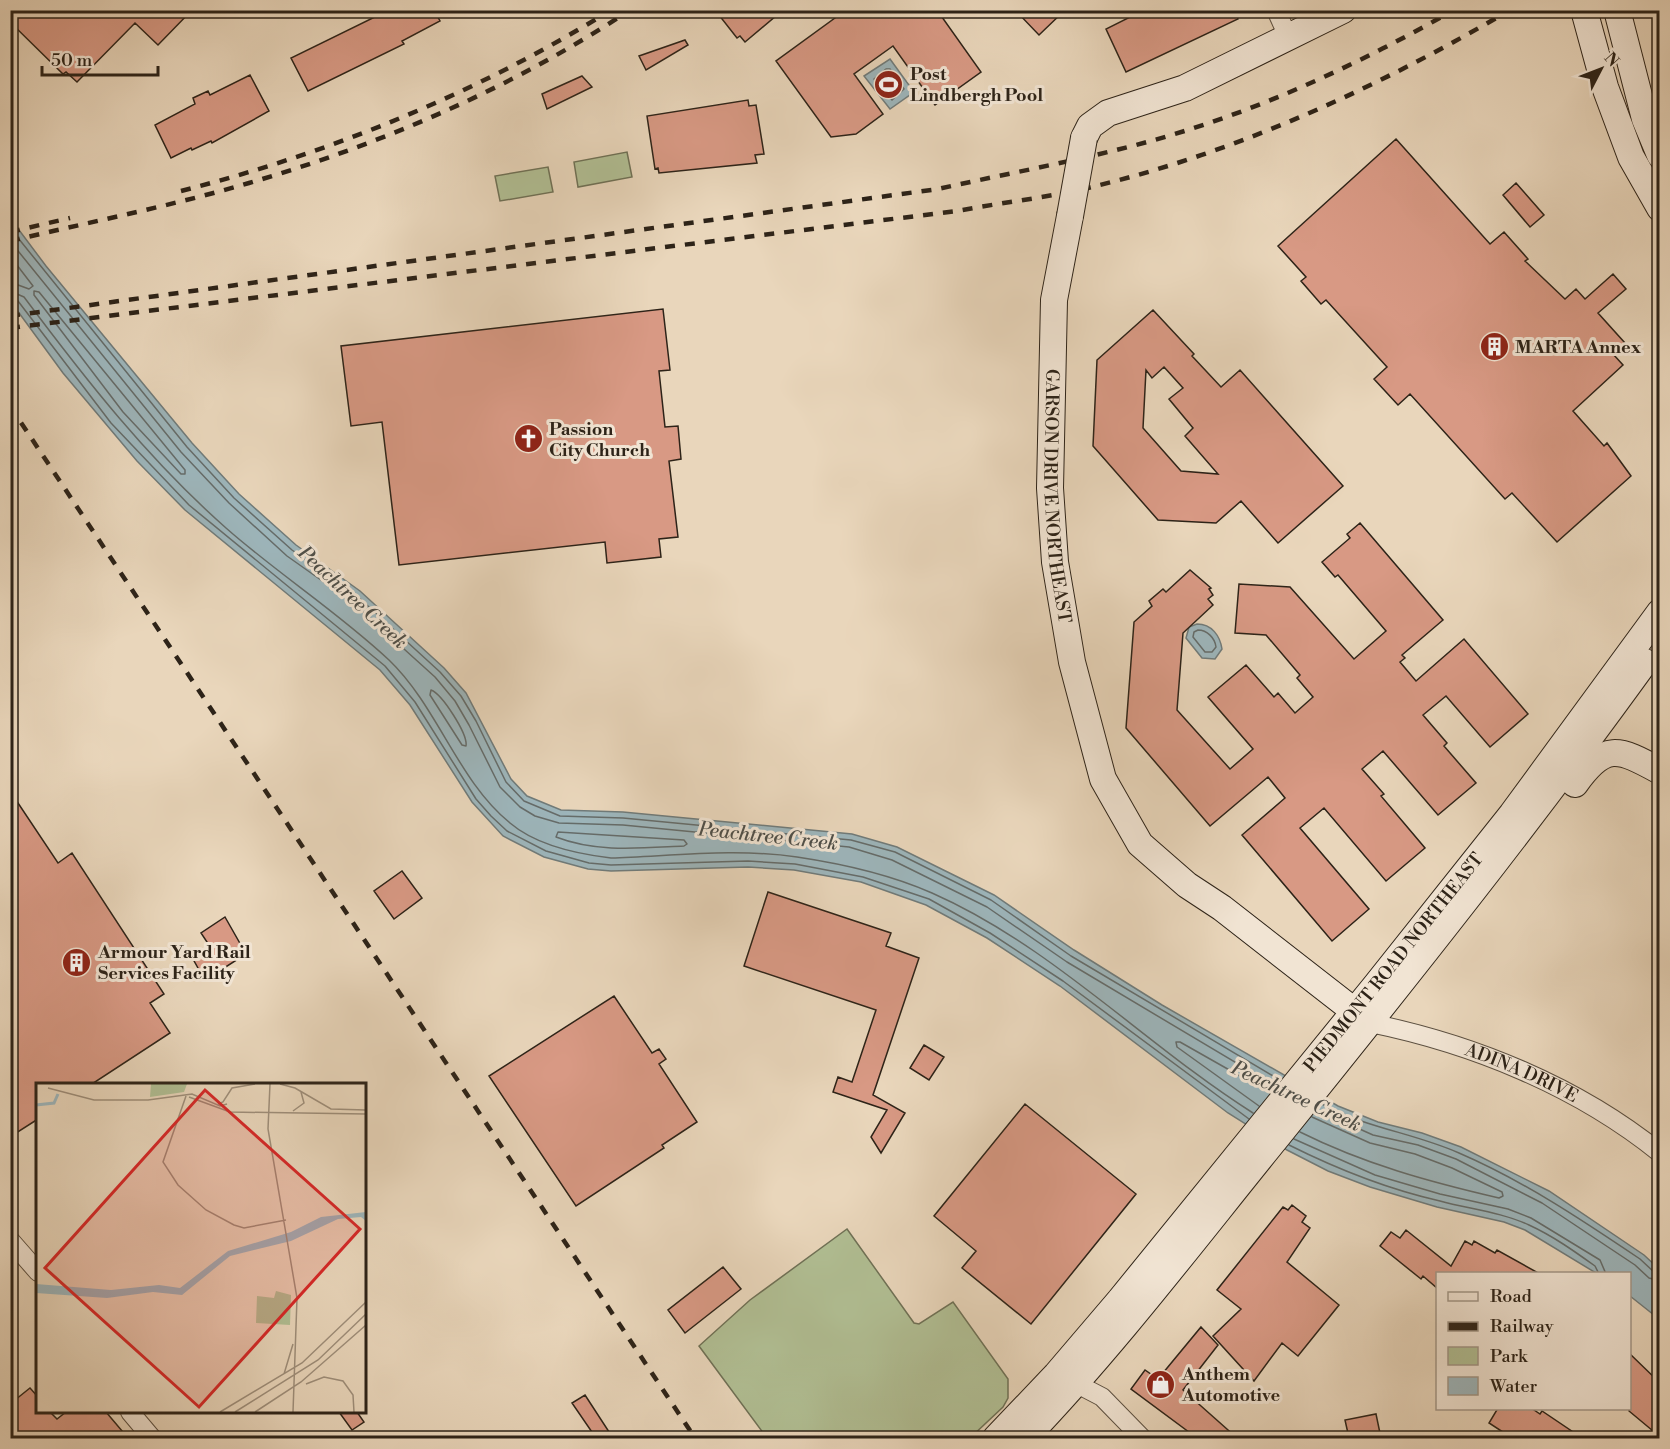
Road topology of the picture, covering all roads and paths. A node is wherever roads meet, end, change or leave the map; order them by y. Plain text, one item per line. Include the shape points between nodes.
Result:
1 (1276, 10) edge
2 (1343, 10) edge
3 (1584, 10) edge
4 (1617, 10) edge
5 (1289, 39) junction
6 (1637, 87) junction
7 (1659, 132) edge
8 (1659, 155) edge
9 (1659, 208) edge
10 (1659, 612) edge
11 (1659, 642) edge
12 (1612, 707) junction
13 (1659, 770) edge
14 (1487, 876) junction
15 (1362, 1017) junction
16 (1659, 1153) edge
17 (1218, 1193) junction
18 (10, 1240) edge
19 (36, 1270) edge
20 (1077, 1384) junction
21 (131, 1413) edge
22 (152, 1438) edge
23 (996, 1438) edge
24 (1025, 1438) edge
25 (1142, 1438) edge

1 - 5 street
2 - 5 main road, GARSON DRIVE NORTHEAST
3 - 9 main road via 1605,87 1631,157
4 - 6 main road
5 - 15 main road, GARSON DRIVE NORTHEAST, bridge via 1185,88 1108,113 1090,126 1084,138 1054,300 1050,488 1055,562 1072,662 1104,779 1140,844 1187,885
6 - 7 main road
6 - 8 main road
10 - 15 main road, PIEDMONT ROAD NORTHEAST
11 - 12 main road, PIEDMONT ROAD NORTHEAST
12 - 13 main road via 1625,741
12 - 14 main road, PIEDMONT ROAD NORTHEAST
13 - 14 main road via 1630,754 1600,755 1531,846
14 - 15 main road, PIEDMONT ROAD NORTHEAST
15 - 16 street, ADINA DRIVE via 1479,1054 1568,1090
15 - 17 main road, PIEDMONT ROAD NORTHEAST
17 - 20 main road, PIEDMONT ROAD NORTHEAST
17 - 23 main road, PIEDMONT ROAD NORTHEAST
18 - 19 street
20 - 24 main road, PIEDMONT ROAD NORTHEAST
20 - 25 street via 1102,1397
21 - 22 street

